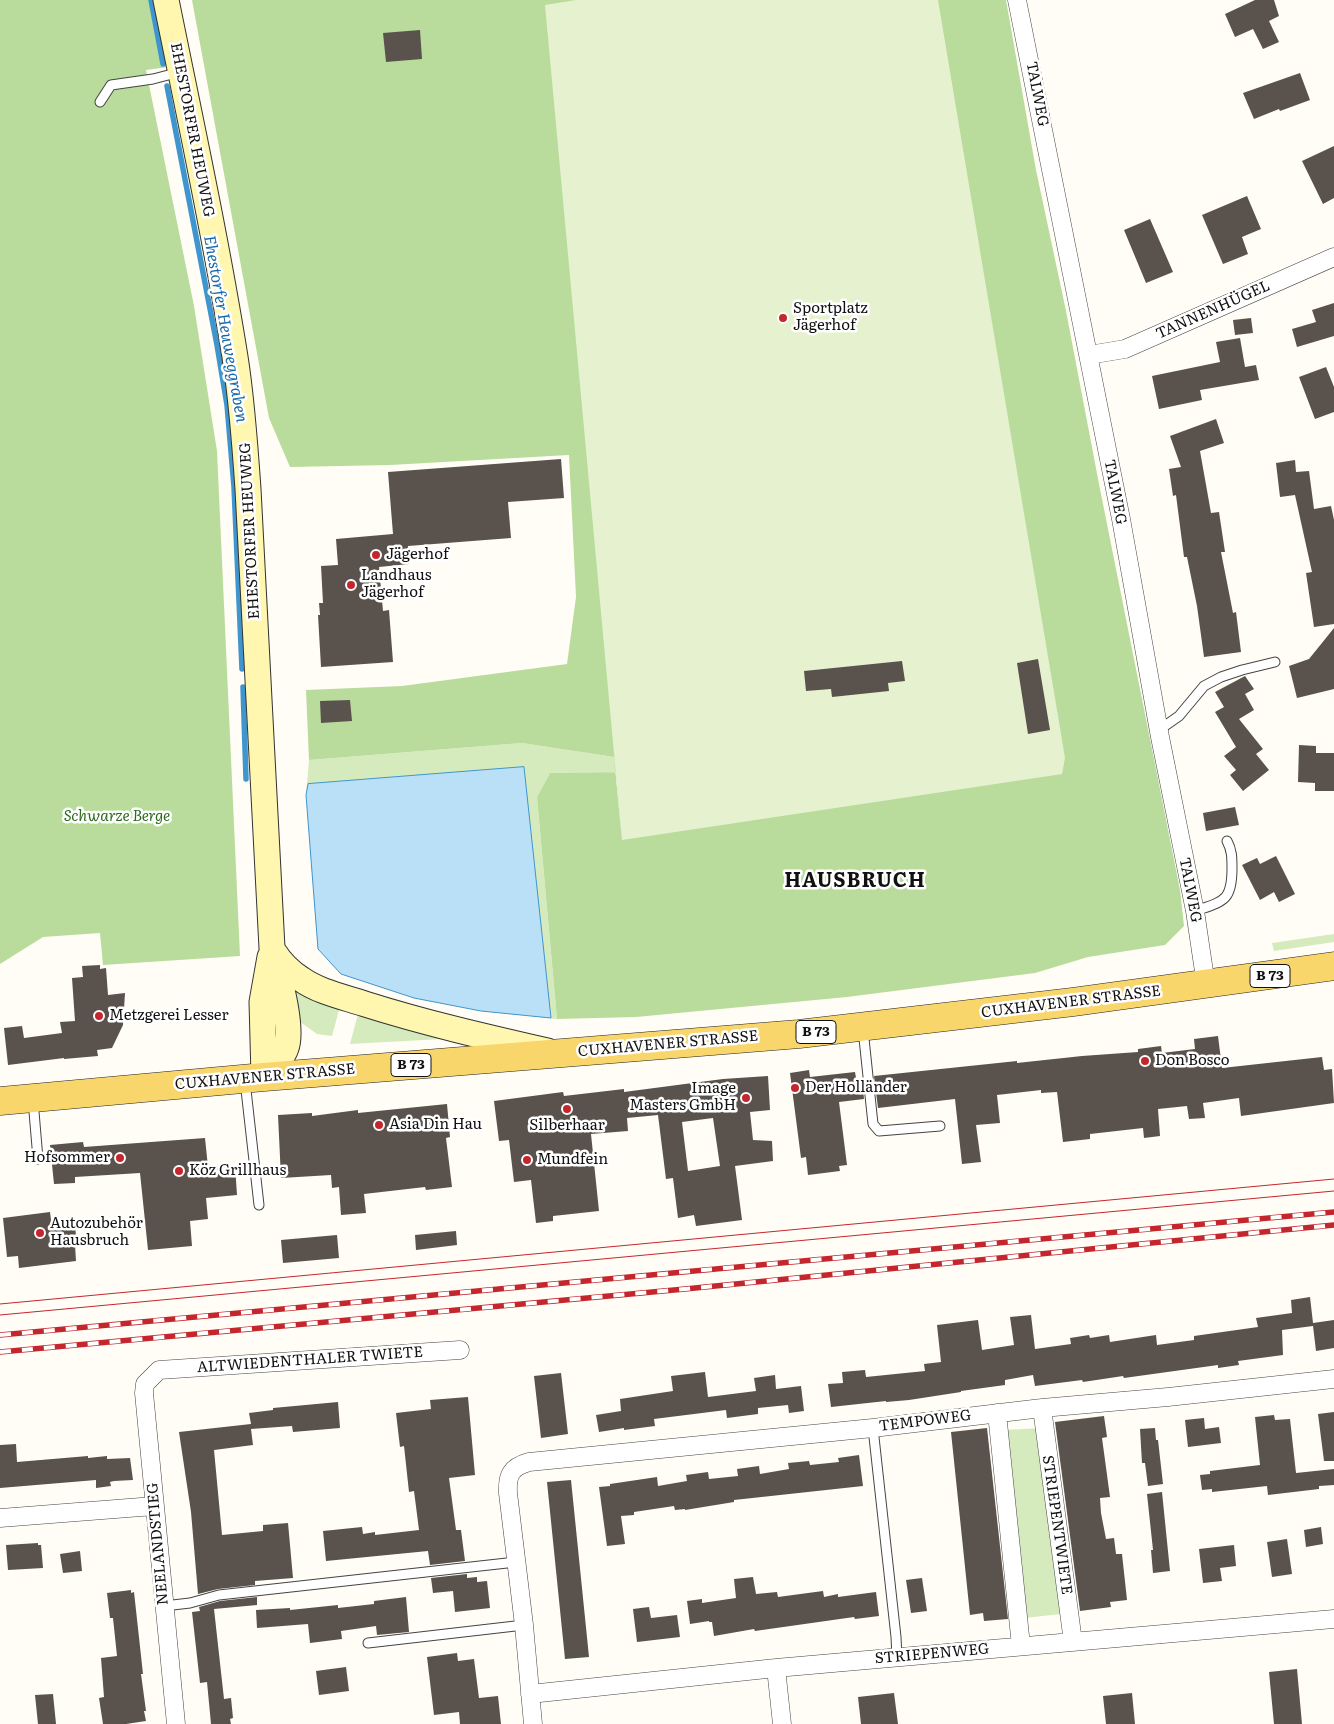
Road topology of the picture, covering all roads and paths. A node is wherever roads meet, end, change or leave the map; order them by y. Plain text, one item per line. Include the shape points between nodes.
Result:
1 (166, 0) edge
2 (1017, 0) edge
3 (180, 72) junction
4 (100, 102) dead end
5 (1334, 257) edge
6 (1089, 355) junction
7 (1275, 662) dead end
8 (1159, 730) junction
9 (1227, 841) dead end
10 (1194, 911) junction
11 (272, 948) junction
12 (1334, 966) edge
13 (1206, 985) junction
14 (863, 1026) junction
15 (558, 1053) junction
16 (254, 1078) junction
17 (32, 1098) junction
18 (0, 1101) edge
19 (940, 1126) dead end
20 (38, 1159) dead end
21 (259, 1205) dead end
22 (460, 1350) dead end
23 (159, 1370) joint
24 (1334, 1379) edge
25 (1042, 1408) junction
26 (997, 1413) junction
27 (873, 1428) junction
28 (154, 1506) junction
29 (0, 1518) edge
30 (516, 1562) junction
31 (164, 1606) junction
32 (1334, 1619) edge
33 (524, 1625) junction
34 (1073, 1642) junction
35 (368, 1643) dead end
36 (1021, 1646) junction
37 (897, 1658) junction
38 (776, 1668) junction
39 (530, 1694) junction
40 (176, 1724) edge
41 (533, 1724) edge
42 (782, 1724) edge

1 - 3 main road, EHESTORFER HEUWEG
2 - 6 street, TALWEG
3 - 4 lane via 111,85
3 - 11 main road, EHESTORFER HEUWEG via 219,265 243,420
5 - 6 street, TANNENHÜGEL via 1125,349
6 - 8 street, TALWEG
7 - 8 lane via 1220,677 1204,686 1179,716
8 - 10 street, TALWEG
9 - 10 lane via 1232,858 1229,893 1212,905
10 - 13 street, TALWEG
11 - 15 main road via 290,970 316,987 406,1017
11 - 16 main road, EHESTORFER HEUWEG via 285,1002 287,1043 283,1054
12 - 13 main road, CUXHAVENER STRASSE / B 73
13 - 14 main road, CUXHAVENER STRASSE / B 73
14 - 15 main road, CUXHAVENER STRASSE / B 73
14 - 19 lane via 873,1124 879,1131
15 - 16 main road, CUXHAVENER STRASSE / B 73
16 - 17 main road, CUXHAVENER STRASSE / B 73
16 - 21 lane
17 - 18 main road, CUXHAVENER STRASSE / B 73
17 - 20 lane
22 - 23 street, ALTWIEDENTHALER TWIETE
23 - 28 street, NEELANDSTIEG via 146,1384 144,1393
24 - 25 street, TEMPOWEG via 1168,1398
25 - 26 street, TEMPOWEG
25 - 34 street, STRIEPENTWIETE
26 - 27 street, TEMPOWEG
26 - 36 street
27 - 30 street, TEMPOWEG via 529,1462 516,1467 510,1474 508,1487
27 - 37 lane
28 - 29 street
28 - 31 street, NEELANDSTIEG
30 - 31 lane via 229,1594
30 - 33 street
31 - 40 street, NEELANDSTIEG
32 - 34 street, STRIEPENWEG
33 - 35 lane
33 - 39 street
34 - 36 street, STRIEPENWEG
36 - 37 street, STRIEPENWEG
37 - 38 street, STRIEPENWEG
38 - 39 street, STRIEPENWEG
38 - 42 street
39 - 41 street

